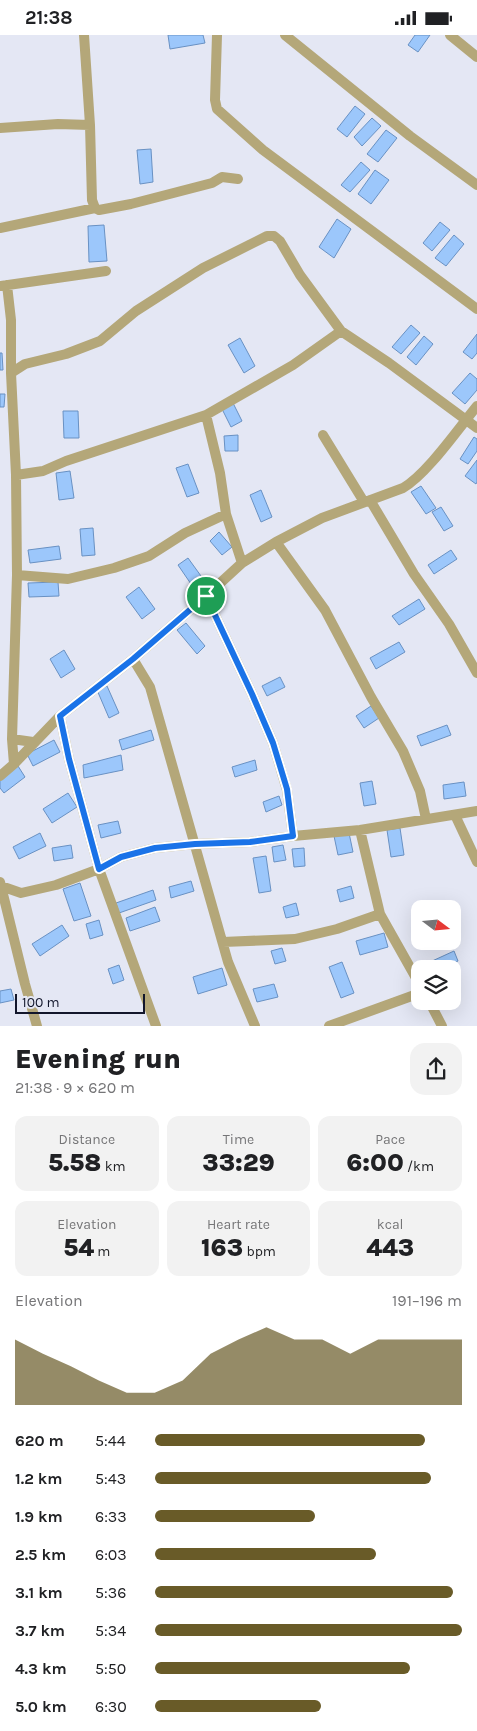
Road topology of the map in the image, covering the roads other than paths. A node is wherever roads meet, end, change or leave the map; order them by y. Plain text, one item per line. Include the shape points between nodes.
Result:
1 (84, 35) edge
2 (217, 35) edge
3 (285, 35) edge
4 (450, 35) edge
5 (477, 57) edge
6 (90, 125) junction
7 (0, 128) edge
8 (238, 179) dead end
9 (477, 185) edge
10 (95, 208) junction
11 (0, 228) edge
12 (106, 271) dead end
13 (3, 285) edge
14 (477, 309) edge
15 (341, 331) junction
16 (12, 359) junction
17 (24, 364) junction
18 (11, 373) junction
19 (477, 407) edge
20 (206, 415) junction
21 (466, 419) junction
22 (477, 428) edge
23 (323, 435) dead end
24 (16, 475) junction
25 (367, 501) junction
26 (226, 514) junction
27 (276, 542) junction
28 (242, 563) junction
29 (16, 575) junction
30 (206, 596) junction
31 (133, 659) junction
32 (477, 673) edge
33 (60, 716) junction
34 (12, 739) junction
35 (34, 742) junction
36 (14, 764) junction
37 (0, 776) edge
38 (477, 811) edge
39 (455, 815) junction
40 (426, 819) junction
41 (360, 830) junction
42 (293, 836) junction
43 (195, 844) junction
44 (477, 862) edge
45 (99, 869) junction
46 (0, 884) edge
47 (380, 914) junction
48 (223, 942) junction
49 (411, 969) edge
50 (411, 996) edge
51 (434, 1010) edge
52 (37, 1026) edge
53 (156, 1026) edge
54 (255, 1026) edge
55 (329, 1026) edge
56 (442, 1026) edge

1 - 6 street
2 - 14 street via 217,109 263,151
3 - 9 street via 410,136
4 - 5 street
6 - 7 street
6 - 10 street via 92,200
8 - 10 street via 225,177 131,204
10 - 11 street
12 - 13 street
13 - 16 street via 11,320
15 - 17 street via 274,235 203,268 136,311 100,341 66,354
15 - 20 street via 293,365
15 - 21 street
16 - 17 street
16 - 18 street
17 - 18 street
18 - 24 street
19 - 21 street
20 - 24 street via 43,471
20 - 26 street
21 - 22 street
21 - 25 street via 411,484
23 - 25 street
24 - 29 street
25 - 27 street via 322,518
25 - 32 street via 449,624
26 - 28 street
26 - 29 street via 185,533 150,556 114,568 68,579
27 - 28 street
27 - 40 street via 325,610 403,751 420,791
28 - 30 street
29 - 34 street
30 - 31 street
30 - 42 street via 273,743 287,789
31 - 33 street
31 - 43 street via 150,687
33 - 35 street
33 - 45 street
34 - 35 street
34 - 36 street
35 - 36 street
36 - 37 street
38 - 39 street
39 - 40 street
39 - 44 street
40 - 41 street
41 - 42 street
41 - 47 street
42 - 43 street
43 - 45 street via 137,851
43 - 48 street
45 - 46 street via 56,885 21,893
45 - 53 street
46 - 52 street
47 - 48 street via 294,939
47 - 49 street
48 - 54 street
50 - 55 street
51 - 56 street

